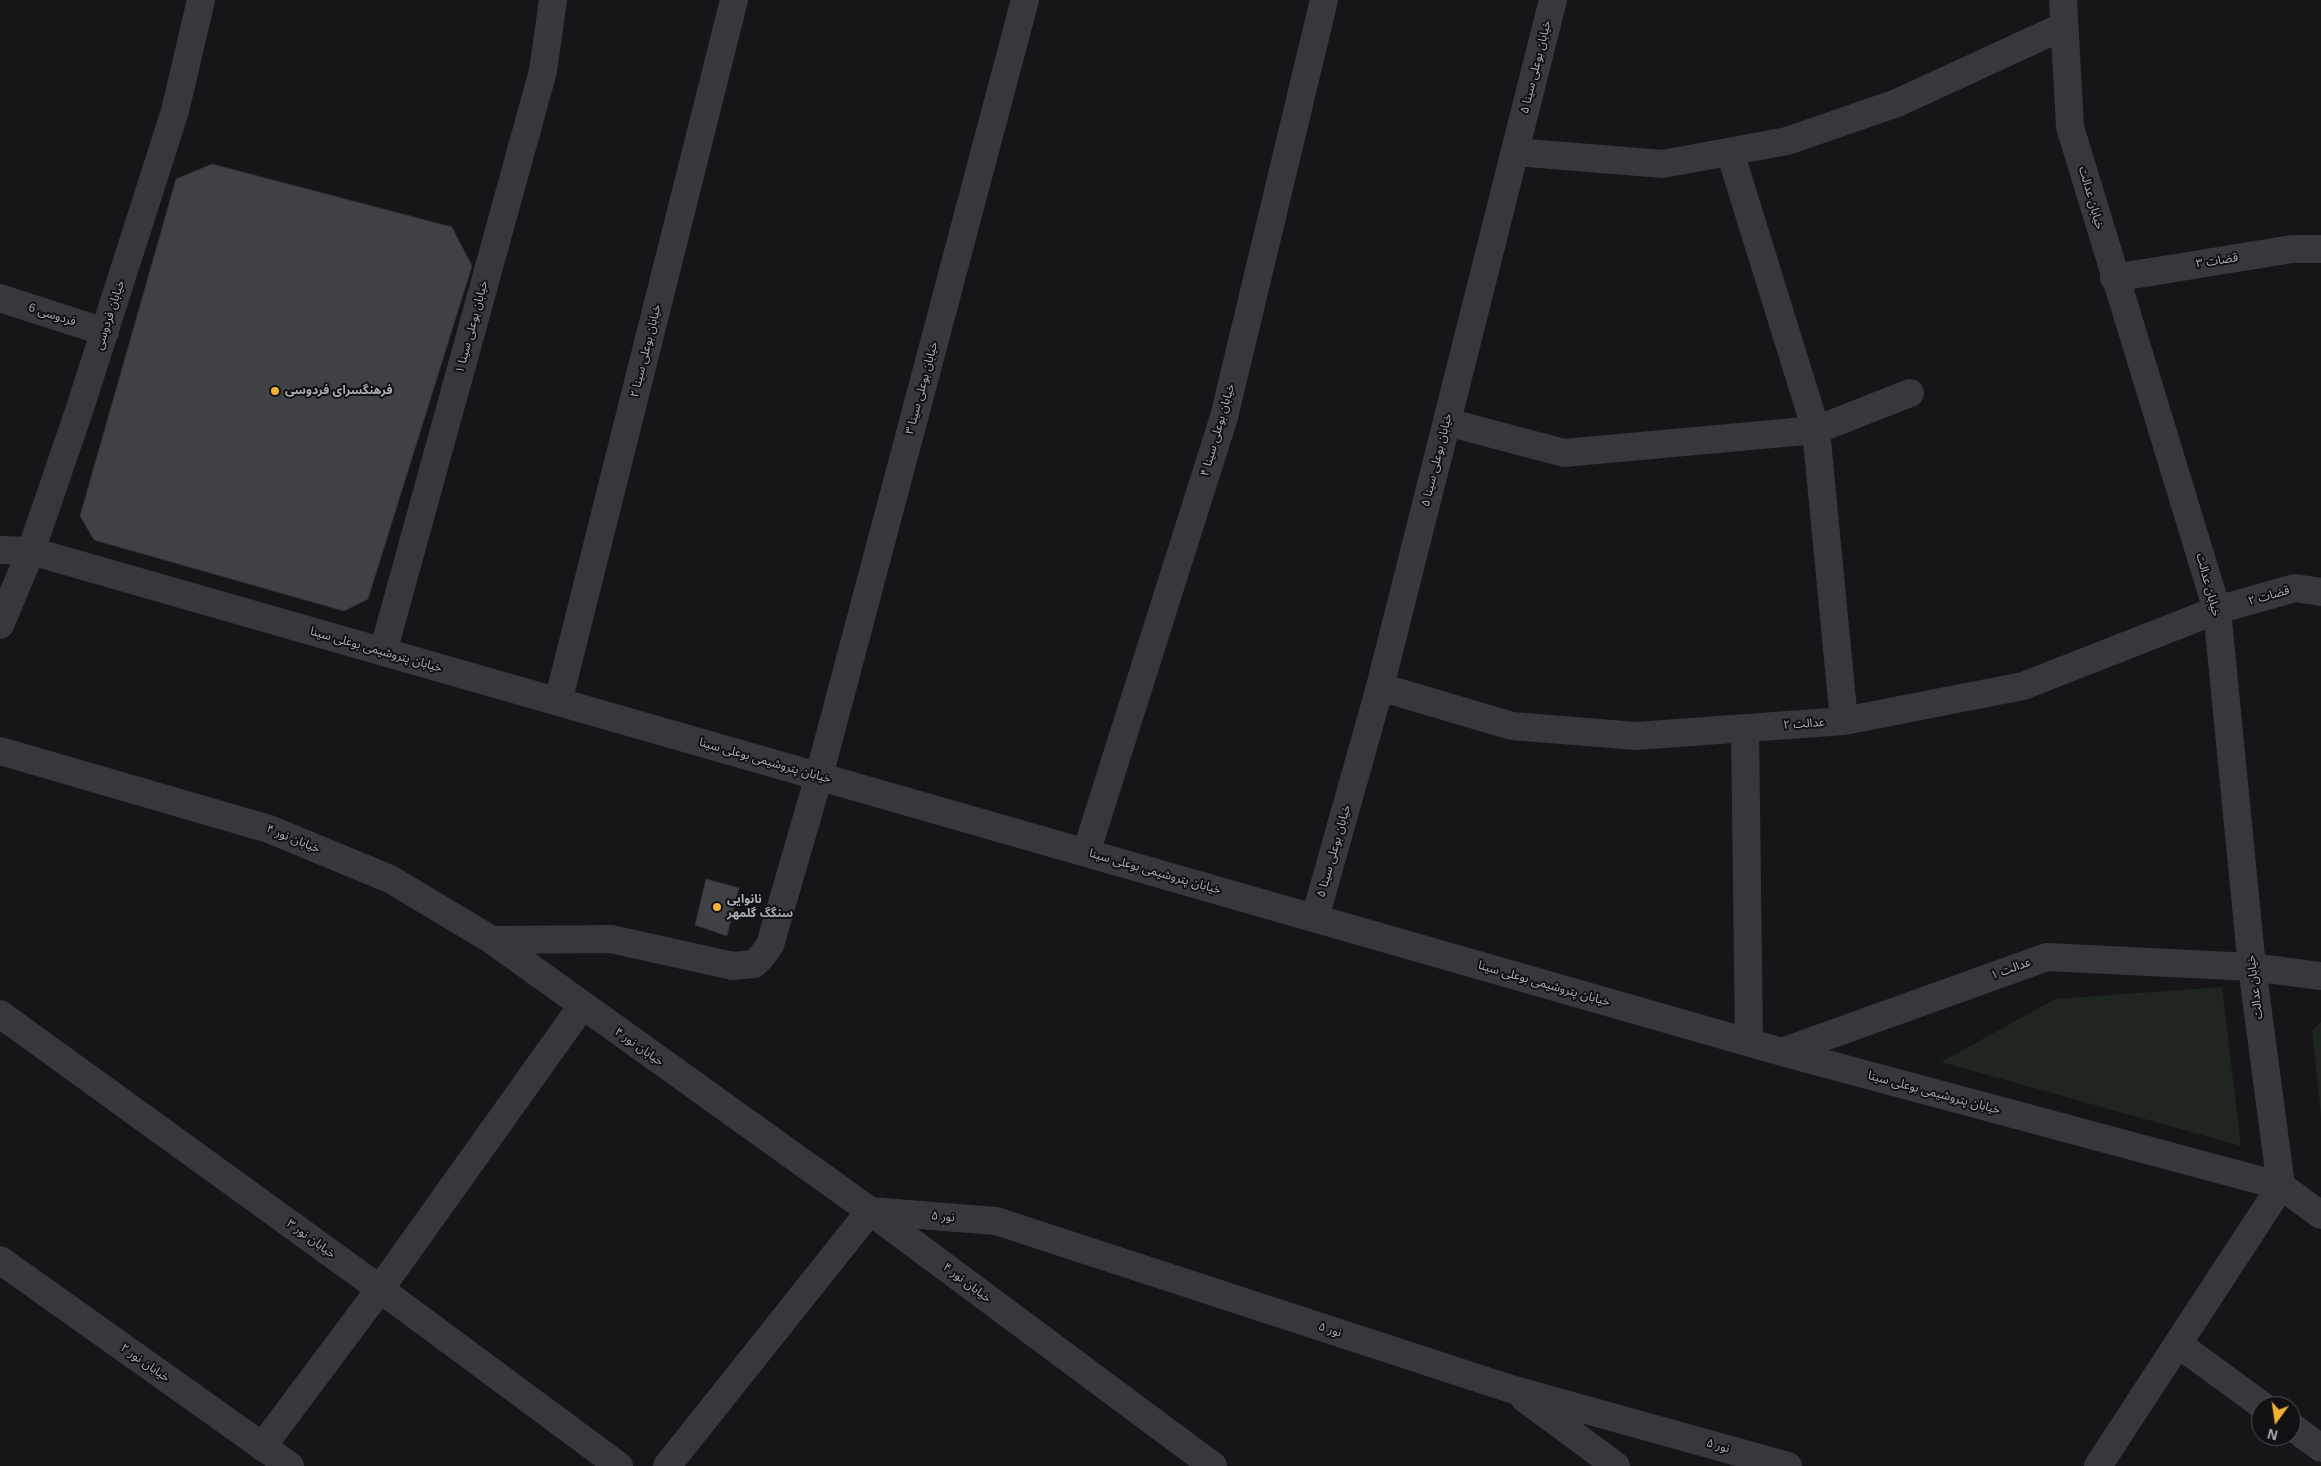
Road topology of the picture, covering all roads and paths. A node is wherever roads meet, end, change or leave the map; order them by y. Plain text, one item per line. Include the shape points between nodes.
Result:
1 (201, 0) edge
2 (553, 0) edge
3 (734, 0) edge
4 (1025, 0) edge
5 (1324, 0) edge
6 (1553, 0) edge
7 (2064, 13) edge
8 (1515, 152) junction
9 (1730, 152) junction
10 (2321, 249) edge
11 (2114, 278) junction
12 (0, 298) edge
13 (105, 332) junction
14 (1910, 393) dead end
15 (1447, 422) junction
16 (1816, 430) junction
17 (0, 550) edge
18 (31, 551) junction
19 (2321, 592) edge
20 (2217, 610) junction
21 (0, 625) edge
22 (383, 652) junction
23 (1380, 686) junction
24 (558, 702) junction
25 (1844, 721) junction
26 (1745, 728) junction
27 (0, 751) edge
28 (819, 776) junction
29 (1086, 853) junction
30 (1315, 918) junction
31 (492, 940) junction
32 (2252, 967) junction
33 (2321, 976) edge
34 (582, 1006) junction
35 (0, 1014) edge
36 (1749, 1042) junction
37 (1782, 1052) junction
38 (2281, 1186) junction
39 (870, 1211) junction
40 (2321, 1214) edge
41 (0, 1260) edge
42 (380, 1289) junction
43 (2178, 1344) junction
44 (1511, 1389) junction
45 (2251, 1397) edge
46 (2301, 1433) edge
47 (262, 1446) junction
48 (2321, 1448) edge
49 (290, 1466) edge
50 (619, 1466) edge
51 (667, 1466) edge
52 (1213, 1466) edge
53 (1616, 1466) edge
54 (1788, 1466) edge
55 (2098, 1466) edge

1 - 13 street, خیابان فردوسی via 175,111
2 - 22 street, خیابان بوعلی سینا ۱ via 542,71
3 - 24 street, خیابان بوعلی سینا ۲
4 - 28 street, خیابان بوعلی سینا ۳
5 - 29 street, خیابان بوعلی سینا ۴ via 1224,417
6 - 8 street, خیابان بوعلی سینا ۵
7 - 9 street via 1897,103 1787,141
7 - 11 street, خیابان عدالت via 2070,128
8 - 9 street via 1663,164
8 - 15 street, خیابان بوعلی سینا ۵
9 - 16 street
10 - 11 street, قضات ۳ via 2292,250
11 - 20 street, خیابان عدالت
12 - 13 street, فردوسی 6
13 - 18 street, خیابان فردوسی
14 - 16 street
15 - 16 street via 1564,453
15 - 23 street, خیابان بوعلی سینا ۵
16 - 25 street
17 - 18 street, خیابان پتروشیمی بوعلی سینا
18 - 21 street, خیابان فردوسی
18 - 22 street, خیابان پتروشیمی بوعلی سینا
19 - 20 street, قضات ۲ via 2295,588
20 - 25 street, عدالت ۲ via 2023,686
20 - 32 street, خیابان عدالت
22 - 24 street, خیابان پتروشیمی بوعلی سینا
23 - 26 street, عدالت ۲ via 1512,726 1636,736
23 - 30 street, خیابان بوعلی سینا ۵
24 - 28 street, خیابان پتروشیمی بوعلی سینا
25 - 26 street, عدالت ۲
26 - 36 street
27 - 31 street, خیابان نور ۴ via 269,829 390,879
28 - 29 street, خیابان پتروشیمی بوعلی سینا
28 - 31 street, خیابان بوعلی سینا ۳ via 770,945 754,964 733,966 611,939
29 - 30 street, خیابان پتروشیمی بوعلی سینا
30 - 36 street, خیابان پتروشیمی بوعلی سینا
31 - 34 street, خیابان نور ۴
32 - 33 street, عدالت ۱
32 - 37 street, عدالت ۱ via 2047,956
32 - 38 street, خیابان عدالت
34 - 39 street, خیابان نور ۴
34 - 42 street
35 - 42 street, خیابان نور ۳
36 - 37 street, خیابان پتروشیمی بوعلی سینا
37 - 38 street, خیابان پتروشیمی بوعلی سینا
38 - 40 street, خیابان پتروشیمی بوعلی سینا
38 - 43 street
39 - 44 street, نور ۵ via 996,1221
39 - 51 street
39 - 52 street, خیابان نور ۴
41 - 47 street, خیابان نور ۲
42 - 47 street
42 - 50 street, خیابان نور ۳
43 - 45 street
43 - 55 street
44 - 53 street
44 - 54 street, نور ۵
46 - 48 street
47 - 49 street, خیابان نور ۲

